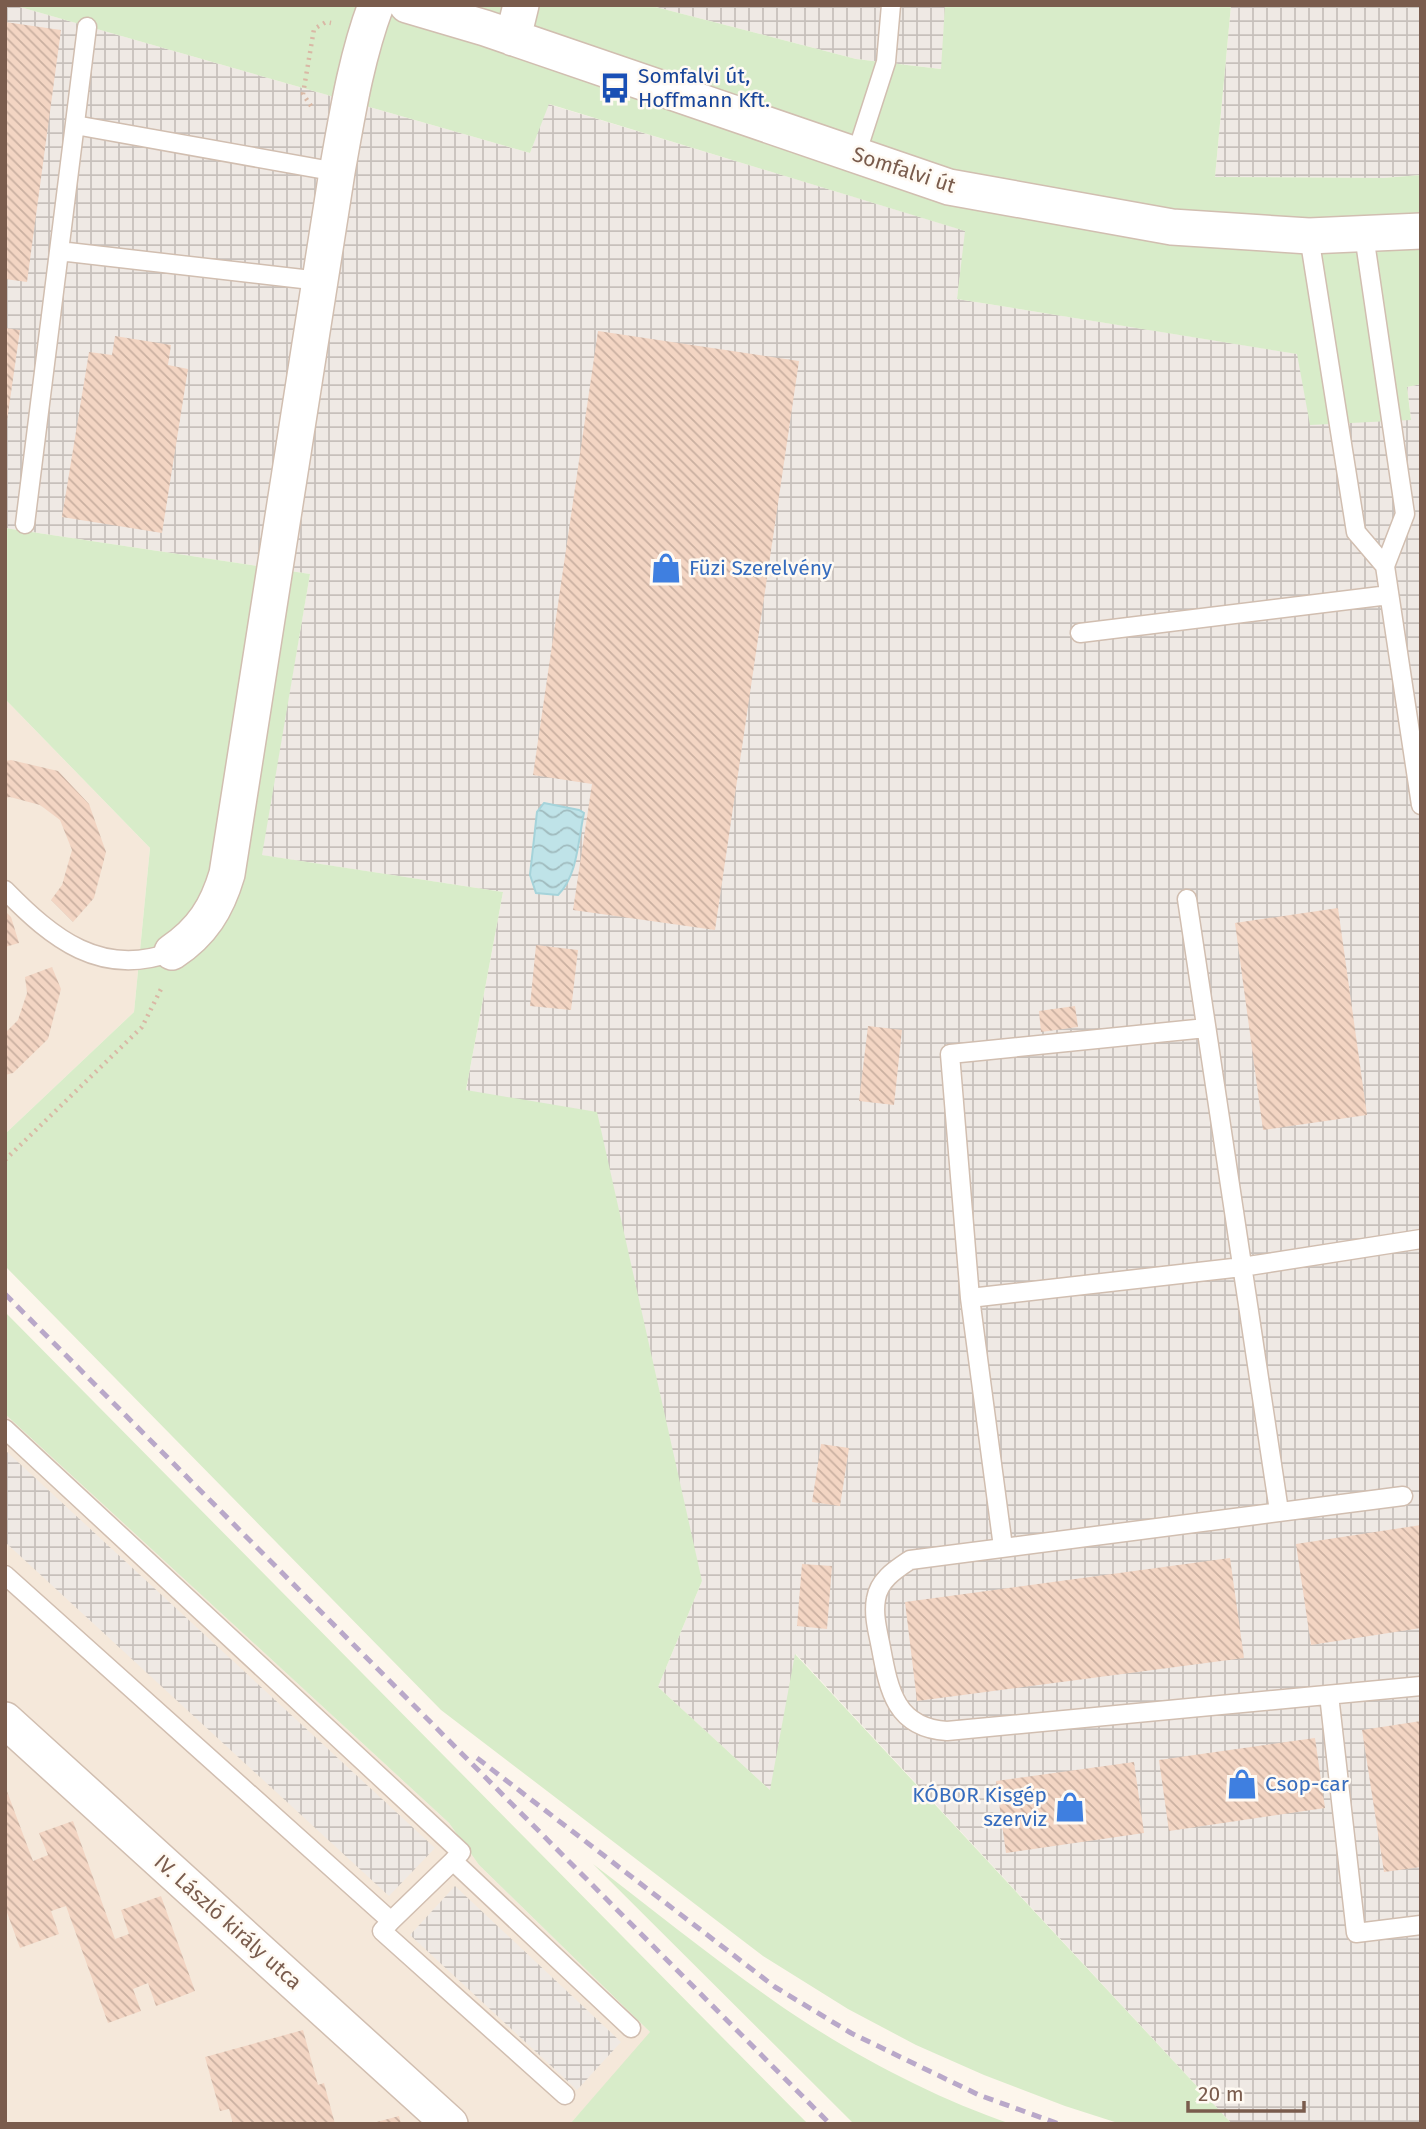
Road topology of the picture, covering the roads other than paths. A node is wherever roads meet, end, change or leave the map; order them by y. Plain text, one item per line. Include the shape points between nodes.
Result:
1 (376, 5) edge
2 (407, 5) edge
3 (891, 5) edge
4 (517, 22) edge
5 (87, 27) dead end
6 (75, 124) junction
7 (856, 155) junction
8 (337, 172) junction
9 (1421, 231) edge
10 (1364, 234) junction
11 (1309, 236) junction
12 (59, 251) junction
13 (320, 281) junction
14 (24, 524) dead end
15 (1385, 566) junction
16 (1389, 595) junction
17 (1080, 633) dead end
18 (1421, 805) edge
19 (5, 891) edge
20 (1187, 899) dead end
21 (172, 952) joint
22 (1206, 1028) junction
23 (1421, 1239) edge
24 (1242, 1267) junction
25 (970, 1298) junction
26 (5, 1429) edge
27 (1404, 1496) dead end
28 (1279, 1511) junction
29 (1003, 1546) junction
30 (5, 1575) edge
31 (1421, 1686) edge
32 (1329, 1695) junction
33 (5, 1720) edge
34 (453, 1861) junction
35 (391, 1922) junction
36 (1421, 1925) edge
37 (631, 2028) dead end
38 (565, 2095) dead end
39 (450, 2124) edge

1 - 8 street
2 - 4 street, Somfalvi út
3 - 7 lane via 886,62
4 - 7 street, Somfalvi út
5 - 6 lane
6 - 8 lane
6 - 12 lane
7 - 11 street, Somfalvi út via 949,187 1048,206 1172,227
8 - 13 street
9 - 10 street, Somfalvi út
10 - 11 street, Somfalvi út
10 - 15 lane via 1405,514
11 - 15 lane via 1356,531
12 - 13 lane
12 - 14 lane
13 - 21 street via 227,874 204,925
15 - 16 lane
16 - 17 lane
16 - 18 lane
19 - 21 lane via 55,937 92,955 132,961
20 - 22 lane
22 - 24 lane
22 - 25 lane via 950,1054
23 - 24 lane
24 - 25 lane
24 - 28 lane
25 - 29 lane
26 - 34 lane via 461,1852
27 - 28 lane
28 - 29 lane
29 - 32 lane via 910,1560 884,1581 876,1598 876,1618 888,1684 905,1715 916,1724 947,1731
30 - 35 lane
31 - 32 lane
32 - 36 lane via 1356,1933
33 - 39 street, IV. László király utca
34 - 35 lane
34 - 37 lane
35 - 38 lane via 382,1931

